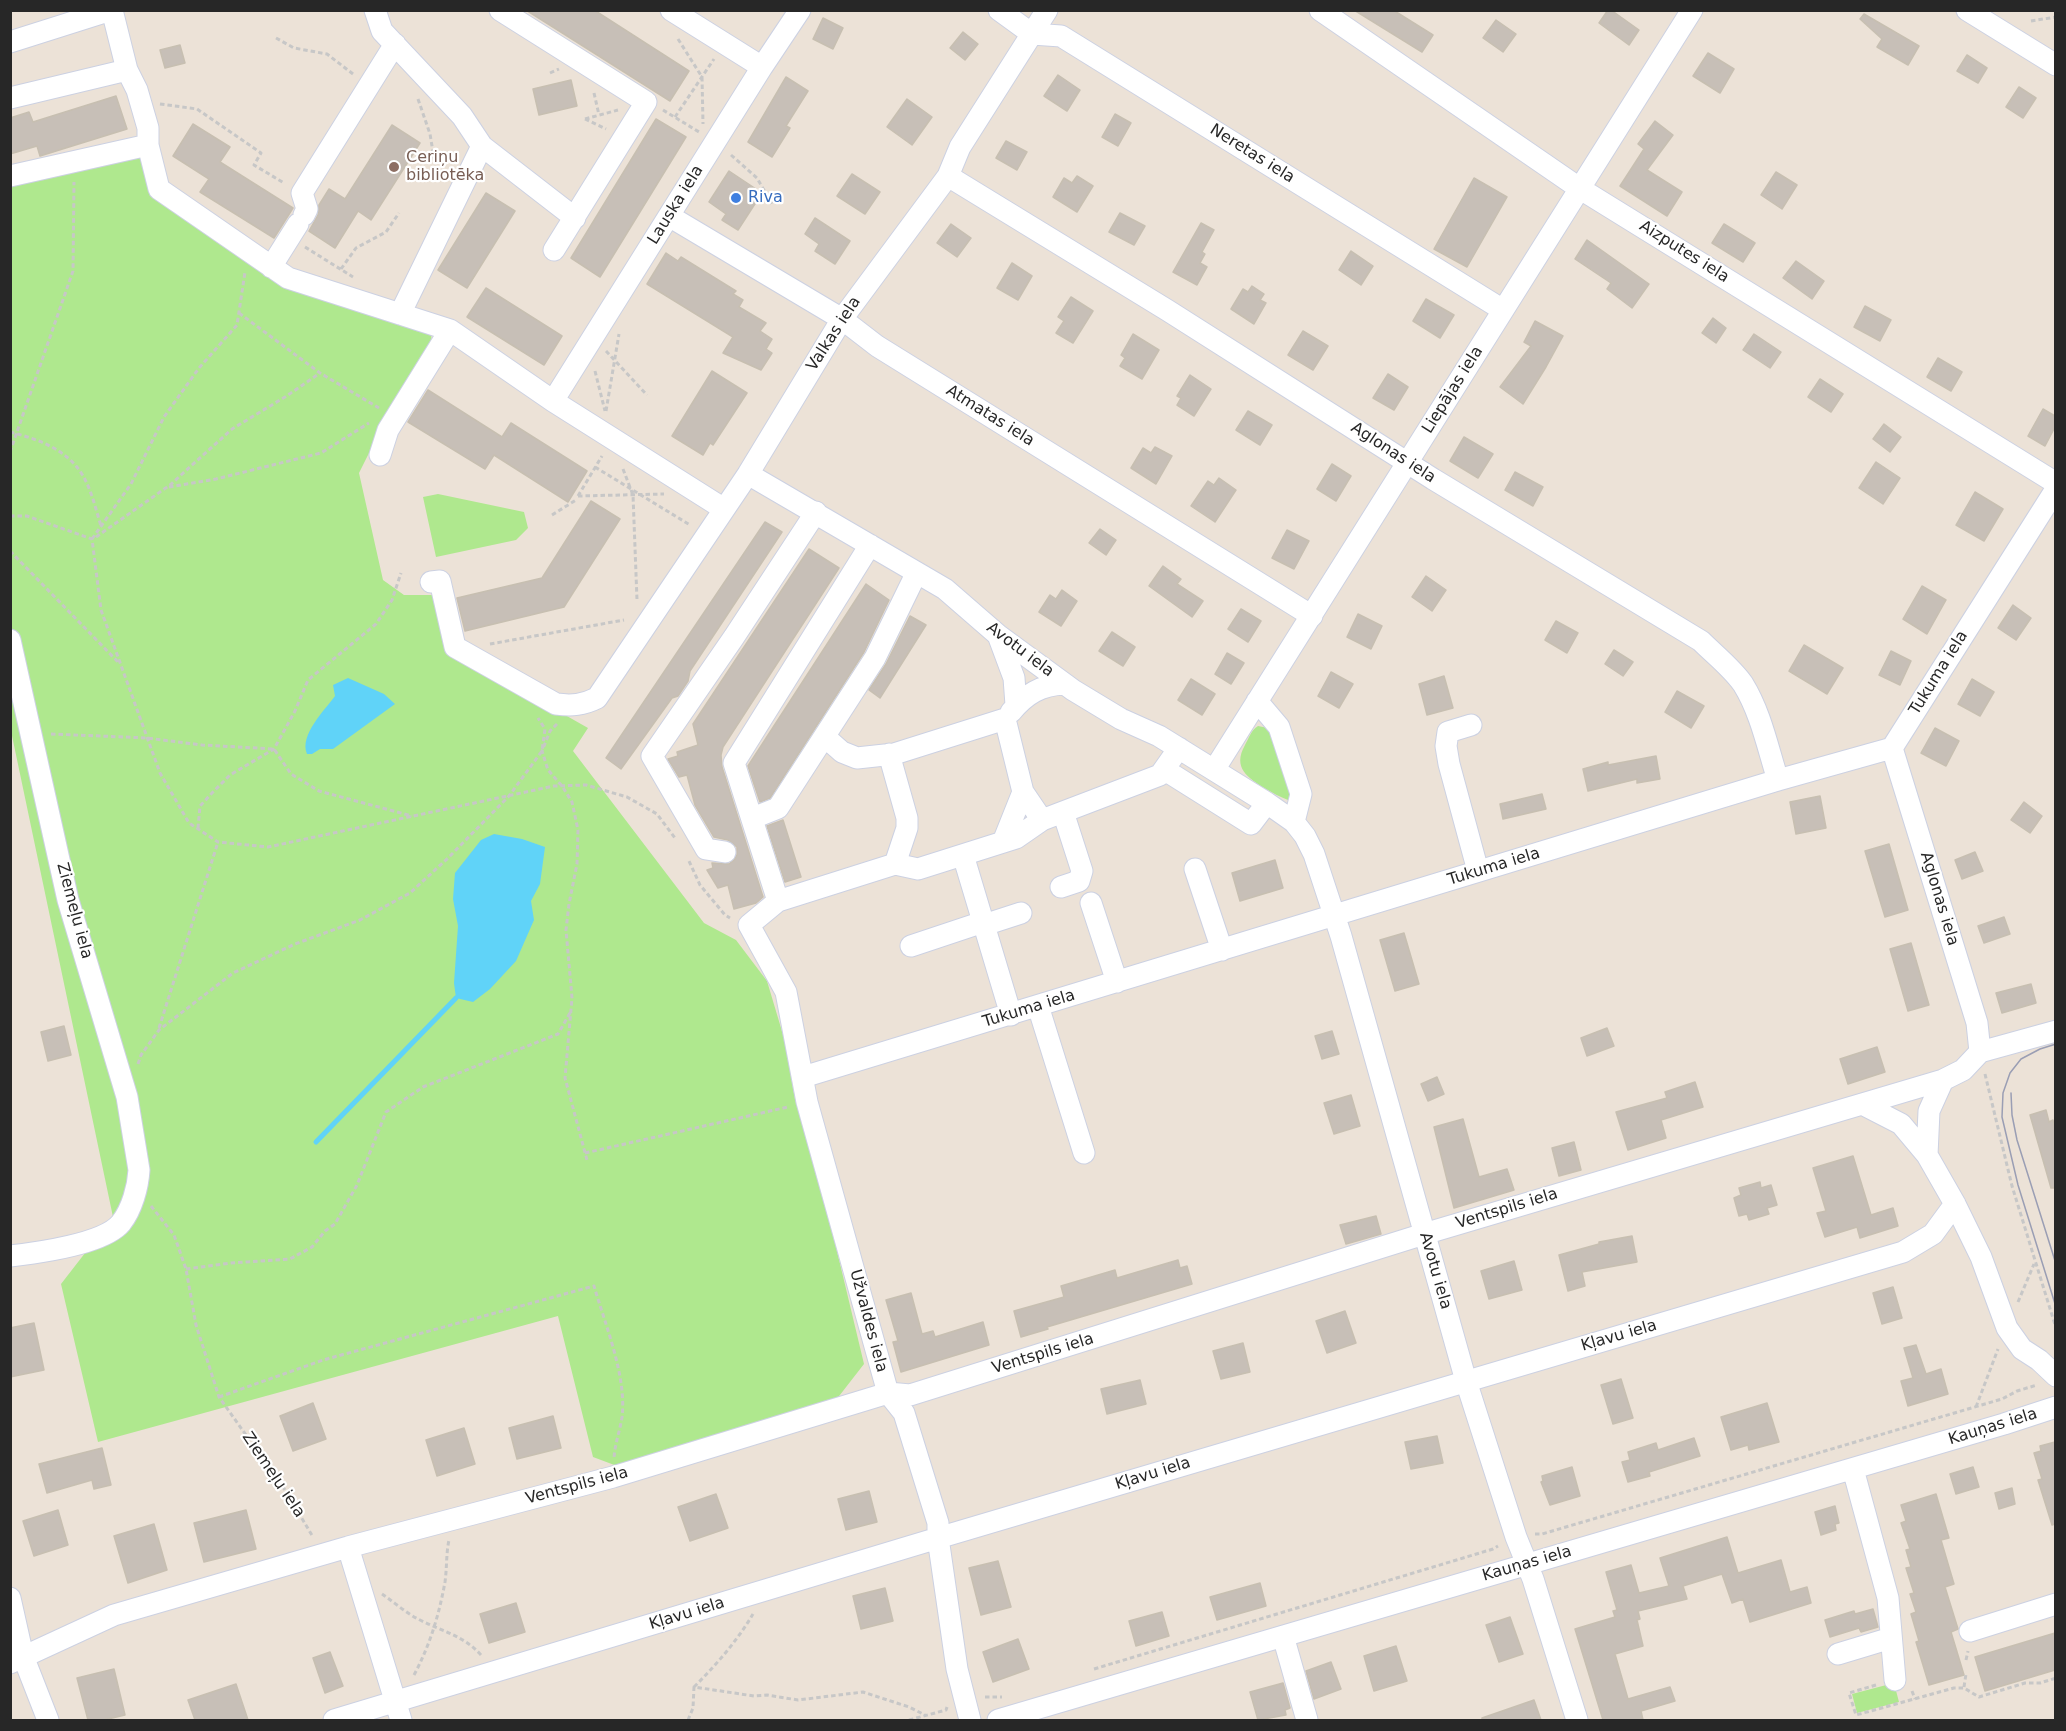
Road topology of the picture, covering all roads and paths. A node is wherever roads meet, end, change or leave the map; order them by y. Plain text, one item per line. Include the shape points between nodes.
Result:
1 (112, 10) edge
2 (375, 10) edge
3 (500, 10) edge
4 (671, 10) edge
5 (800, 10) edge
6 (999, 10) edge
7 (1047, 10) edge
8 (1320, 10) edge
9 (1692, 10) edge
10 (1978, 13) edge
11 (2055, 17) edge
12 (2031, 21) dead end
13 (1032, 34) junction
14 (276, 38) dead end
15 (678, 39) dead end
16 (10, 42) edge
17 (724, 43) junction
18 (395, 44) junction
19 (2055, 65) edge
20 (762, 67) junction
21 (127, 70) junction
22 (702, 77) junction
23 (370, 85) junction
24 (416, 97) dead end
25 (10, 98) edge
26 (141, 101) junction
27 (596, 102) dead end
28 (646, 102) junction
29 (599, 115) dead end
30 (675, 117) junction
31 (585, 119) dead end
32 (595, 124) dead end
33 (716, 142) junction
34 (148, 144) junction
35 (482, 146) junction
36 (74, 163) junction
37 (435, 164) dead end
38 (10, 176) edge
39 (948, 176) junction
40 (1579, 188) junction
41 (302, 193) junction
42 (773, 206) dead end
43 (399, 213) dead end
44 (669, 216) junction
45 (575, 218) junction
46 (297, 226) junction
47 (554, 250) dead end
48 (248, 252) junction
49 (271, 267) junction
50 (340, 269) junction
51 (358, 280) dead end
52 (1503, 310) junction
53 (239, 313) junction
54 (400, 314) junction
55 (842, 319) junction
56 (620, 328) dead end
57 (450, 330) junction
58 (590, 341) junction
59 (615, 360) junction
60 (320, 373) junction
61 (647, 395) dead end
62 (553, 401) junction
63 (391, 415) junction
64 (10, 432) edge
65 (18, 434) junction
66 (612, 438) junction
67 (10, 452) edge
68 (380, 455) dead end
69 (1407, 463) junction
70 (595, 467) junction
71 (623, 469) dead end
72 (748, 474) junction
73 (2055, 483) edge
74 (165, 488) junction
75 (630, 489) junction
76 (2055, 489) edge
77 (664, 494) dead end
78 (633, 495) junction
79 (640, 495) junction
80 (576, 500) dead end
81 (724, 509) junction
82 (816, 512) junction
83 (552, 515) dead end
84 (10, 516) edge
85 (101, 526) junction
86 (706, 536) junction
87 (92, 539) junction
88 (870, 545) junction
89 (10, 551) edge
90 (401, 573) dead end
91 (916, 574) junction
92 (431, 582) dead end
93 (637, 600) dead end
94 (1312, 616) junction
95 (624, 620) dead end
96 (998, 635) junction
97 (10, 640) edge
98 (459, 649) junction
99 (120, 664) junction
100 (1064, 684) junction
101 (1257, 701) junction
102 (574, 706) junction
103 (1011, 712) junction
104 (1471, 725) dead end
105 (32, 733) junction
106 (825, 736) junction
107 (147, 738) junction
108 (1179, 748) junction
109 (1892, 748) junction
110 (274, 749) junction
111 (542, 751) junction
112 (889, 754) junction
113 (1165, 770) junction
114 (1214, 770) junction
115 (1778, 780) junction
116 (562, 786) junction
117 (1023, 792) junction
118 (509, 796) junction
119 (1267, 802) junction
120 (1063, 812) junction
121 (414, 816) junction
122 (753, 818) junction
123 (1042, 820) junction
124 (1294, 822) junction
125 (198, 828) junction
126 (676, 838) dead end
127 (218, 842) junction
128 (1003, 842) junction
129 (725, 852) dead end
130 (963, 855) junction
131 (686, 856) dead end
132 (895, 864) junction
133 (1195, 869) dead end
134 (1478, 872) junction
135 (1061, 887) dead end
136 (778, 901) junction
137 (1091, 903) dead end
138 (1021, 913) dead end
139 (1334, 915) junction
140 (983, 923) junction
141 (749, 925) junction
142 (911, 946) dead end
143 (1222, 950) junction
144 (1116, 982) junction
145 (1038, 1006) junction
146 (570, 1013) junction
147 (1011, 1015) junction
148 (159, 1030) junction
149 (2055, 1031) edge
150 (1980, 1052) junction
151 (138, 1065) dead end
152 (803, 1077) junction
153 (1943, 1080) junction
154 (807, 1102) junction
155 (1862, 1104) junction
156 (585, 1153) junction
157 (1084, 1153) dead end
158 (1927, 1155) junction
159 (587, 1160) dead end
160 (138, 1180) junction
161 (1955, 1204) junction
162 (1424, 1234) junction
163 (10, 1256) edge
164 (186, 1269) junction
165 (2055, 1328) edge
166 (2047, 1380) edge
167 (1466, 1381) junction
168 (888, 1393) junction
169 (219, 1397) junction
170 (2055, 1407) edge
171 (1853, 1469) junction
172 (614, 1477) junction
173 (456, 1519) junction
174 (1528, 1534) dead end
175 (938, 1538) junction
176 (1504, 1541) dead end
177 (348, 1547) junction
178 (322, 1555) junction
179 (1526, 1564) junction
180 (358, 1582) junction
181 (779, 1586) junction
182 (10, 1598) edge
183 (2055, 1605) edge
184 (436, 1626) junction
185 (1970, 1631) dead end
186 (1283, 1636) junction
187 (1892, 1638) junction
188 (1838, 1654) dead end
189 (17, 1660) edge
190 (501, 1670) junction
191 (1092, 1670) dead end
192 (1966, 1674) dead end
193 (2055, 1678) edge
194 (1895, 1680) joint
195 (694, 1687) junction
196 (1964, 1688) junction
197 (1011, 1694) dead end
198 (980, 1695) dead end
199 (949, 1704) dead end
200 (402, 1706) edge
201 (934, 1713) junction
202 (926, 1716) junction
203 (48, 1720) edge
204 (334, 1720) edge
205 (688, 1720) edge
206 (909, 1720) edge
207 (935, 1720) edge
208 (970, 1720) edge
209 (998, 1720) edge
210 (1307, 1720) edge
211 (1576, 1720) edge

1 - 16 street
1 - 21 street
2 - 18 street via 382,30
3 - 28 street
4 - 17 street
5 - 20 street, Lauska iela
6 - 13 street
7 - 13 street, Valkas iela
8 - 40 street, Aizputes iela
9 - 40 street, Liepājas iela
10 - 19 street
11 - 12 path
13 - 39 street, Valkas iela via 960,147
13 - 52 street, Neretas iela via 1061,36
14 - 23 path via 294,48 327,54
15 - 22 path
17 - 20 street
17 - 22 path
18 - 23 street
18 - 35 street via 462,116
20 - 33 street, Lauska iela
21 - 25 street
21 - 26 street
22 - 30 path
22 - 30 path via 704,135
23 - 41 street
24 - 37 path via 430,134
26 - 34 street
26 - 41 path via 197,109 261,153 254,165
27 - 29 path
28 - 30 path
28 - 45 street
31 - 32 path
33 - 42 path via 756,178
33 - 44 street, Lauska iela
34 - 36 street
34 - 48 street via 159,189
35 - 45 street
35 - 54 street
36 - 38 street
36 - 65 path via 73,271
39 - 55 street, Valkas iela
39 - 69 street, Aglonas iela
40 - 52 street, Liepājas iela
40 - 73 street, Aizputes iela
41 - 46 street via 307,209
43 - 50 path via 386,231 356,248
44 - 55 street, Atmatas iela
44 - 58 street, Lauska iela
45 - 47 street
46 - 49 street
46 - 50 path
48 - 49 street
48 - 53 path
49 - 54 street via 288,278
50 - 51 path
52 - 69 street, Liepājas iela
53 - 60 path
53 - 85 path via 237,325 199,368 164,417 131,484
54 - 57 street
55 - 72 street, Valkas iela
55 - 94 street, Atmatas iela via 877,346
56 - 59 path
57 - 62 street
57 - 63 street
58 - 59 path
58 - 59 path via 606,412
58 - 62 street, Lauska iela
59 - 61 path
60 - 63 path
60 - 74 path via 232,429
62 - 66 street
63 - 68 street
63 - 74 path via 321,453
64 - 65 path
65 - 67 path
65 - 85 path via 54,447 76,466
66 - 70 path
66 - 81 street
69 - 94 street, Liepājas iela
69 - 115 street, Aglonas iela via 1701,641 1743,685 1756,710
70 - 75 path
70 - 78 path via 578,496
71 - 75 path
72 - 81 street, Valkas iela
72 - 82 street, Avotu iela
74 - 87 path
75 - 78 path
75 - 79 path
76 - 109 street, Tukuma iela
77 - 79 path
78 - 79 path
78 - 93 path
79 - 86 path
80 - 83 path
81 - 86 street, Valkas iela
82 - 88 street, Avotu iela
82 - 129 street via 651,756 706,849
84 - 87 path via 27,516
85 - 87 path
86 - 102 street, Valkas iela via 597,698
87 - 99 path via 101,610
88 - 91 street, Avotu iela
88 - 122 street via 734,763
89 - 99 path
90 - 110 path via 392,600 376,624 308,680
91 - 96 street, Avotu iela via 945,590
91 - 106 street via 875,658
92 - 98 street via 440,580 455,647
94 - 101 street, Liepājas iela
95 - 98 path
96 - 100 street, Avotu iela
96 - 103 street via 1014,678
97 - 105 street, Ziemeļu iela
98 - 102 street via 556,704
99 - 107 path
100 - 103 street via 1035,690
100 - 108 street, Avotu iela via 1120,719
101 - 114 street, Liepājas iela
101 - 124 street via 1279,727 1301,794
102 - 111 path via 550,731
103 - 112 street
103 - 117 street
104 - 134 street via 1448,732 1446,746
105 - 107 path
105 - 160 street, Ziemeļu iela via 68,900 127,1097
106 - 112 street via 842,753 857,758
106 - 122 street via 778,808
107 - 110 path
107 - 125 path via 160,773 189,822
108 - 113 street
108 - 114 street, Avotu iela
109 - 115 street, Tukuma iela
109 - 150 street, Aglonas iela via 1977,1023
110 - 121 path via 291,774 319,791
110 - 125 path via 230,775 212,793 200,806
111 - 116 path via 548,770
111 - 118 path
112 - 132 street via 908,828
113 - 119 street via 1251,824
113 - 120 street
114 - 119 street, Avotu iela
115 - 134 street, Tukuma iela
116 - 118 path
116 - 126 path via 586,785 627,797 657,814
116 - 146 path via 572,802 578,830 577,864 566,930
117 - 123 street
117 - 128 street
118 - 121 path
118 - 148 path via 410,893 360,920 233,973
119 - 124 street, Avotu iela
120 - 123 street
120 - 135 street via 1082,871 1079,881
121 - 127 path via 267,847
122 - 136 street
123 - 128 street
124 - 139 street, Avotu iela via 1314,854
125 - 127 path
127 - 148 path
128 - 130 street
130 - 132 street via 918,869
130 - 140 street
131 - 141 path via 700,885 725,915
132 - 136 street
133 - 143 street
134 - 139 street, Tukuma iela
136 - 141 street
137 - 144 street
138 - 140 street
139 - 143 street, Tukuma iela
139 - 162 street, Avotu iela
140 - 142 street
140 - 147 street
141 - 152 street, Užvaldes iela via 786,992
143 - 144 street, Tukuma iela
144 - 145 street, Tukuma iela
145 - 147 street, Tukuma iela
145 - 157 street
146 - 156 path via 565,1078
146 - 164 path via 558,1034 423,1088 386,1112 357,1185 335,1224 312,1247 290,1259
147 - 152 street, Tukuma iela
148 - 151 path
149 - 150 street, Ventspils iela
150 - 153 street, Ventspils iela via 1963,1070
150 - 165 path via 2012,1186
152 - 154 street, Užvaldes iela
153 - 155 street, Ventspils iela
153 - 158 street via 1929,1111
154 - 156 path
154 - 168 street, Užvaldes iela
155 - 158 street via 1901,1124
155 - 162 street, Ventspils iela
156 - 159 path
158 - 161 street
160 - 163 street via 121,1224 105,1234 49,1251
160 - 164 path, Ziemeļu iela via 150,1206 174,1235
161 - 166 street via 1981,1257 2007,1328 2022,1349 2039,1360
161 - 167 street, Kļavu iela via 1933,1234 1903,1252
162 - 167 street, Avotu iela
162 - 168 street, Ventspils iela via 910,1395
164 - 169 path, Ziemeļu iela via 196,1325
166 - 174 path via 2002,1399 1574,1525
167 - 175 street, Kļavu iela
167 - 179 street, Avotu iela
168 - 172 street, Ventspils iela
168 - 175 street, Užvaldes iela via 904,1413 912,1434 938,1523
169 - 172 path via 323,1360 594,1286 619,1369 622,1416 615,1445
169 - 178 path, Ziemeļu iela via 285,1490
170 - 171 street, Kauņas iela
171 - 179 street, Kauņas iela
171 - 187 street via 1888,1598
172 - 173 street, Ventspils iela
173 - 177 street, Ventspils iela
173 - 184 path via 448,1542
175 - 181 street, Kļavu iela
175 - 208 street, Užvaldes iela via 957,1669
176 - 191 path via 1493,1549
177 - 178 street, Ventspils iela
177 - 180 street
178 - 189 street, Ventspils iela via 114,1615
179 - 186 street, Kauņas iela
179 - 211 street, Avotu iela
180 - 184 path
180 - 200 street
181 - 190 street, Kļavu iela
181 - 195 path via 753,1614 723,1658
182 - 189 street
183 - 185 street
184 - 190 path via 457,1635
184 - 200 path
186 - 209 street, Kauņas iela
186 - 210 street
187 - 188 street
187 - 194 street
189 - 203 street
190 - 200 street, Kļavu iela
192 - 196 path
193 - 196 path via 1979,1697
194 - 196 path via 1850,1693 1856,1715
195 - 202 path via 798,1700 863,1692
195 - 205 path
197 - 198 path via 986,1698
199 - 201 path via 946,1710
200 - 204 street, Kļavu iela
201 - 202 path
201 - 207 path
202 - 206 path

